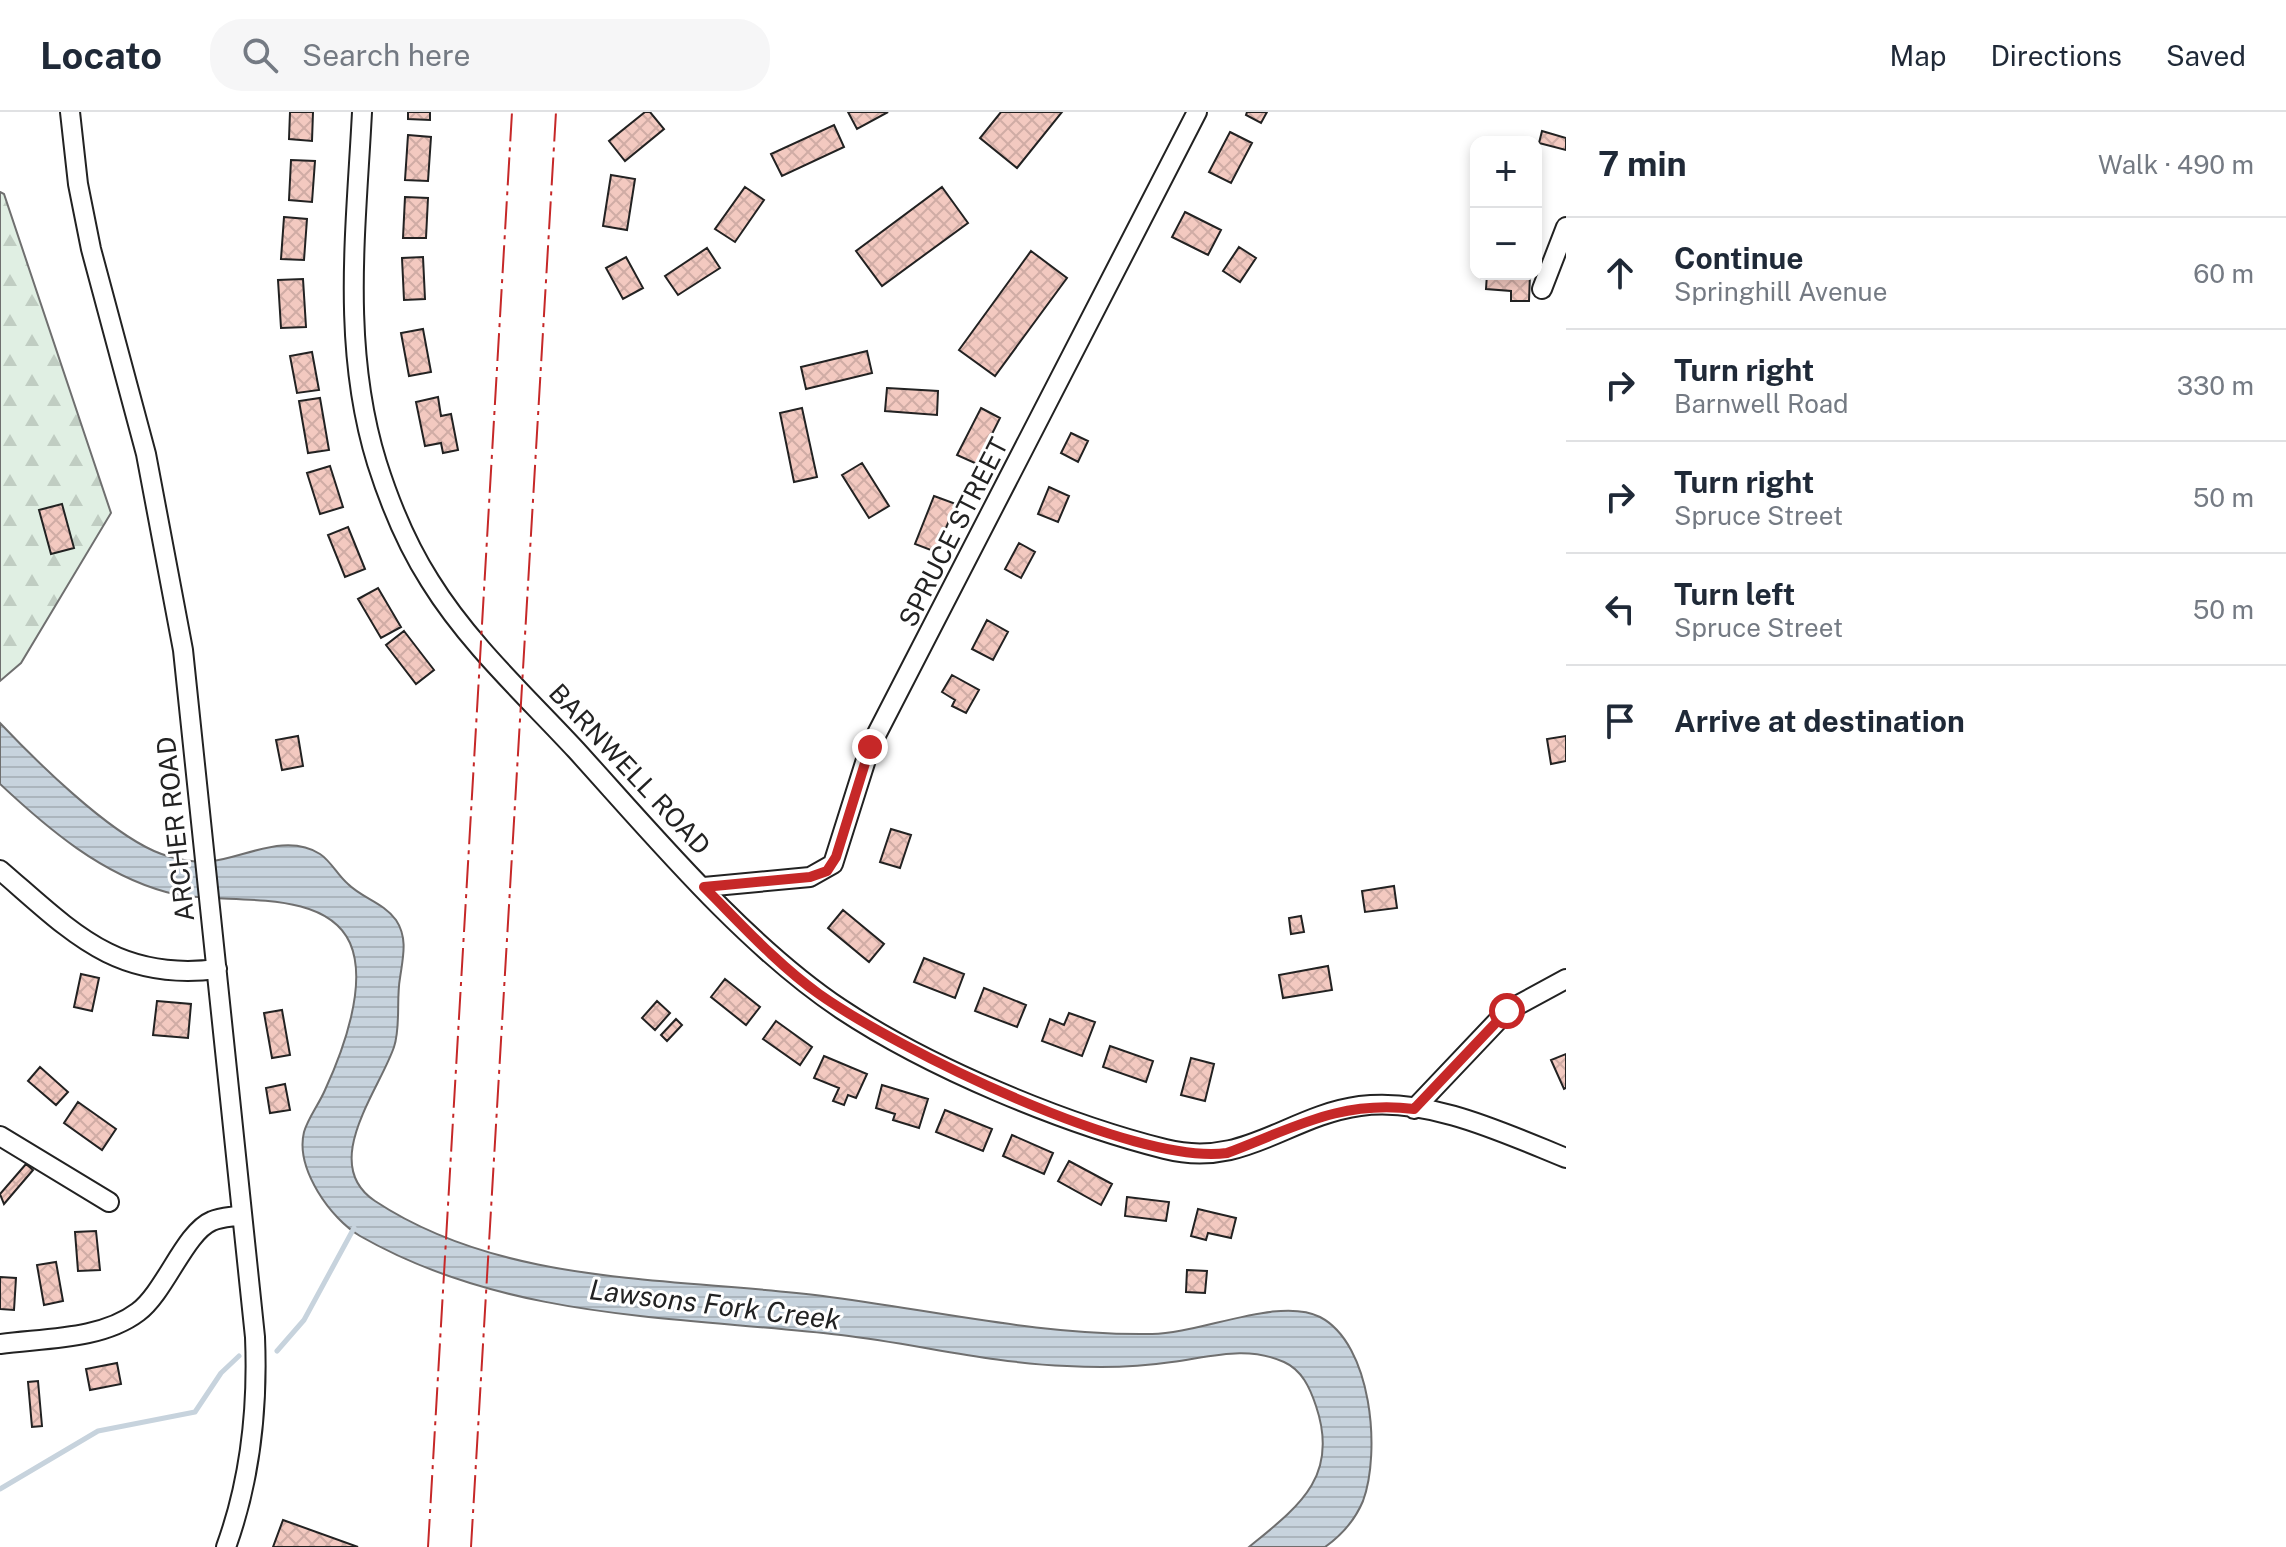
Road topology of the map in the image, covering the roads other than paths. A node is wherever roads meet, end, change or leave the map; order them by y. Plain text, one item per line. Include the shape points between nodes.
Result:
1 (70, 112) edge
2 (362, 112) edge
3 (1197, 112) edge
4 (1566, 227) edge
5 (1542, 289) dead end
6 (0, 870) edge
7 (704, 887) junction
8 (217, 969) junction
9 (1566, 979) edge
10 (1414, 1109) junction
11 (0, 1136) edge
12 (1566, 1158) edge
13 (109, 1202) dead end
14 (242, 1215) junction
15 (0, 1344) edge
16 (226, 1547) edge

1 - 8 street, ARCHER ROAD via 91,249 167,551 183,650
2 - 7 street, BARNWELL ROAD via 353,250 358,382 377,462 406,538 471,636
3 - 7 street, SPRUCE STREET via 870,747 833,864 810,877
4 - 5 street
6 - 8 street via 108,956 184,971
7 - 10 street, BARNWELL ROAD via 788,969 847,1013 1015,1097 1163,1149 1227,1153 1339,1110 1384,1105
8 - 14 street, ARCHER ROAD
9 - 10 street via 1507,1011
10 - 12 street, BARNWELL ROAD via 1501,1132
11 - 13 street
14 - 15 street via 205,1225 159,1292 122,1322
14 - 16 street, ARCHER ROAD via 255,1337 255,1415 244,1489

